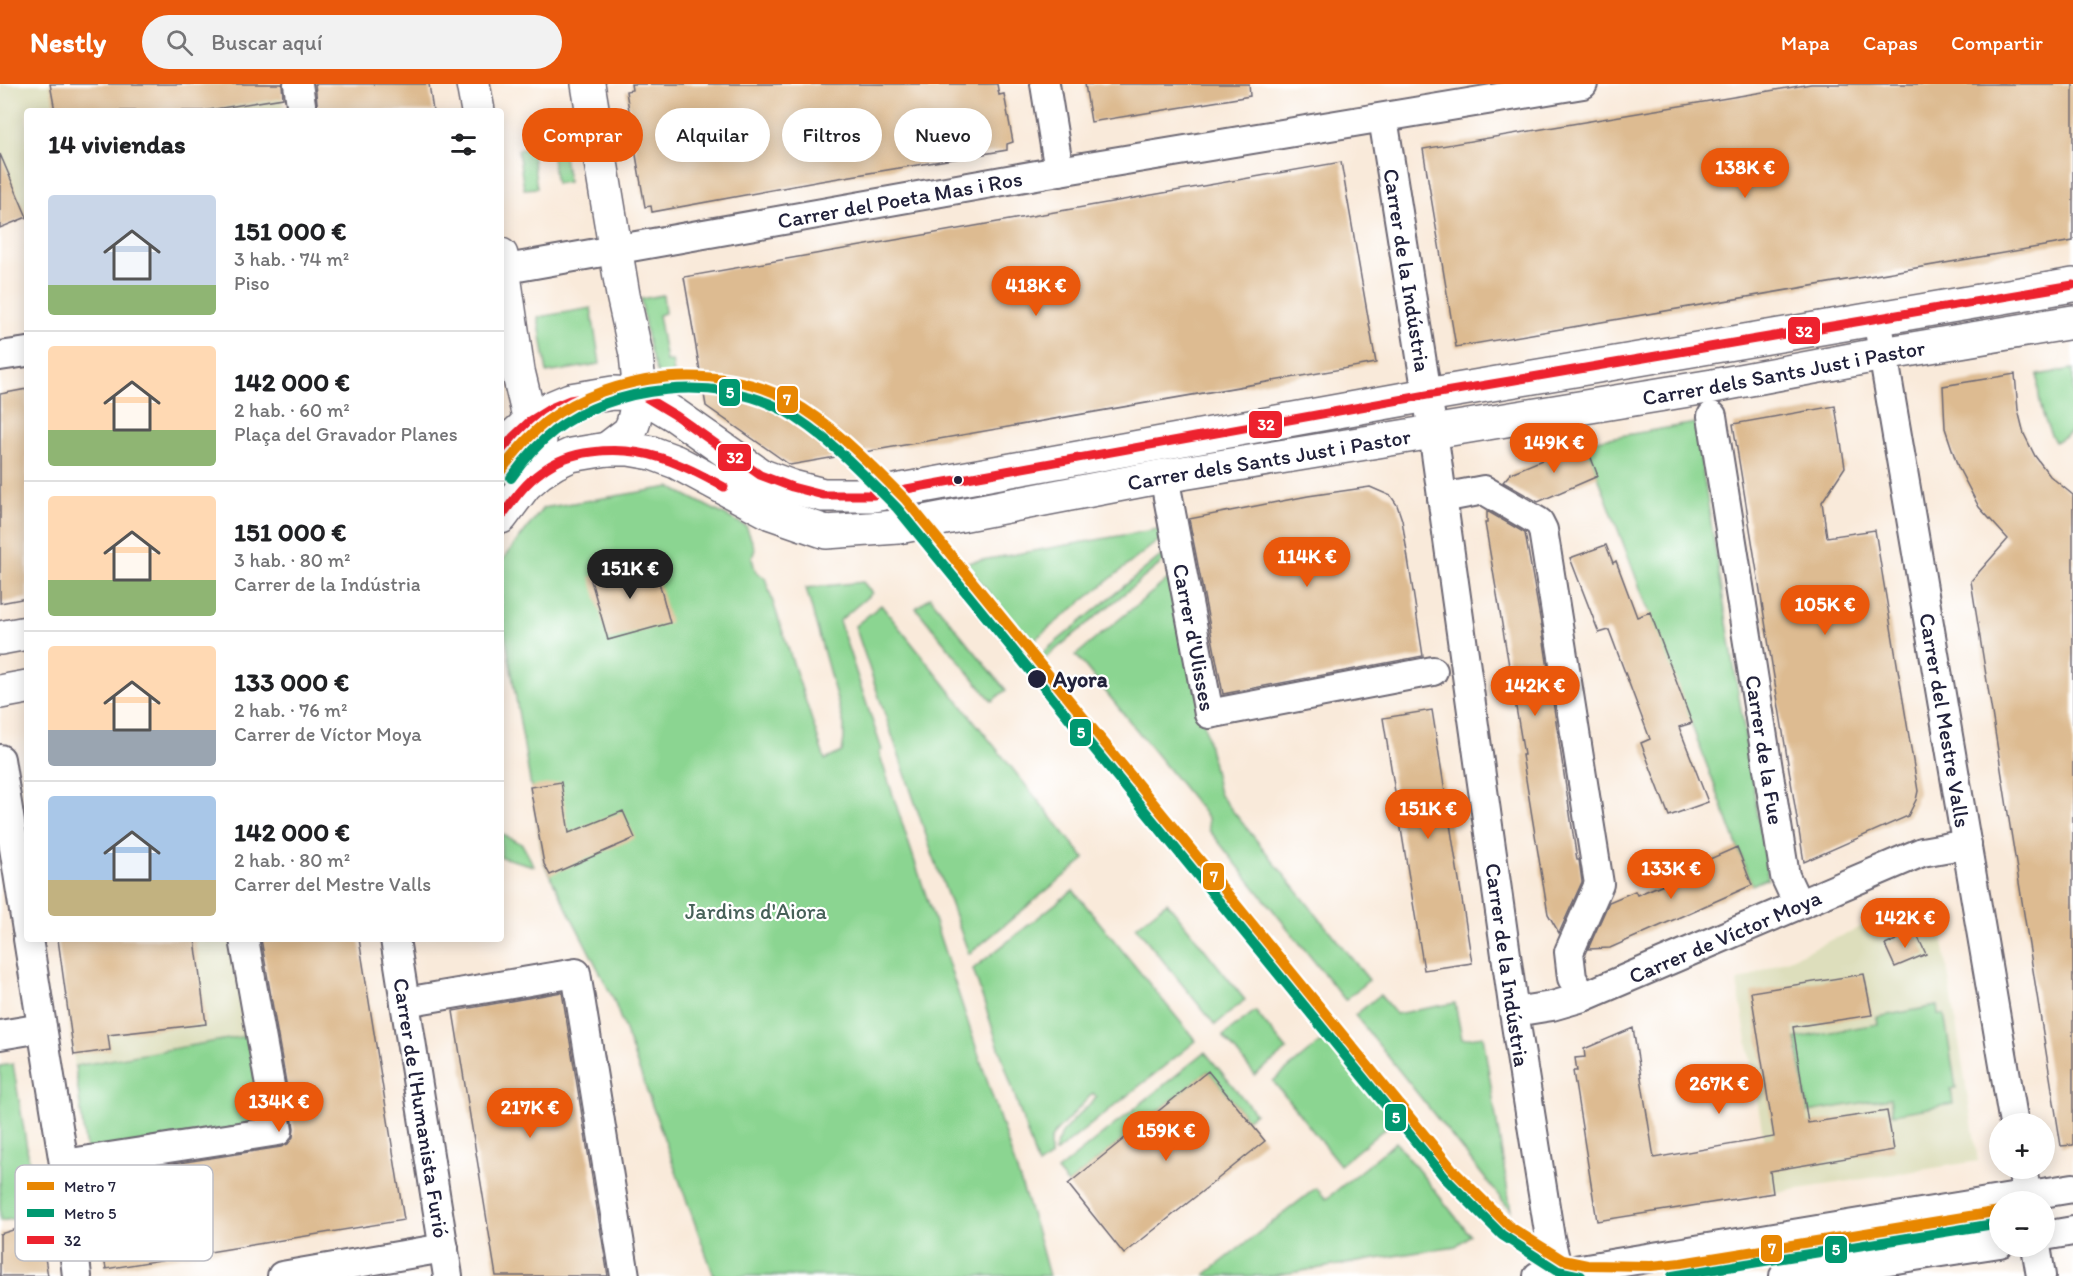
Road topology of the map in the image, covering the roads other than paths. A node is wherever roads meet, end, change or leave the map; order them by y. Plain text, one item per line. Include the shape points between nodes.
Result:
1 (298, 84) edge
2 (473, 84) edge
3 (588, 84) edge
4 (1045, 84) edge
5 (1583, 84) edge
6 (1547, 87) edge
7 (302, 108) edge
8 (477, 108) edge
9 (1383, 118) junction
10 (1059, 171) junction
11 (615, 250) junction
12 (504, 265) edge
13 (504, 278) edge
14 (2073, 285) edge
15 (1877, 318) junction
16 (2073, 322) edge
17 (24, 352) edge
18 (1883, 354) junction
19 (0, 356) edge
20 (640, 394) junction
21 (1427, 395) junction
22 (1712, 416) dead end
23 (530, 422) junction
24 (1433, 432) junction
25 (504, 449) edge
26 (607, 449) junction
27 (571, 455) junction
28 (1164, 476) junction
29 (1442, 498) junction
30 (504, 513) edge
31 (24, 634) edge
32 (0, 638) edge
33 (1433, 670) dead end
34 (24, 688) edge
35 (0, 692) edge
36 (0, 759) edge
37 (20, 840) edge
38 (1967, 843) junction
39 (24, 891) edge
40 (1798, 904) junction
41 (28, 942) edge
42 (245, 942) edge
43 (395, 942) edge
44 (1584, 997) junction
45 (405, 1002) junction
46 (1514, 1012) junction
47 (42, 1028) junction
48 (0, 1035) edge
49 (2012, 1113) edge
50 (64, 1164) joint
51 (2073, 1188) edge
52 (2055, 1192) edge
53 (1989, 1205) edge
54 (2073, 1231) edge
55 (2055, 1234) edge
56 (1989, 1245) edge
57 (444, 1248) junction
58 (2038, 1257) edge
59 (75, 1261) edge
60 (1552, 1275) edge
61 (77, 1276) edge
62 (282, 1276) edge
63 (448, 1276) edge
64 (625, 1276) edge
65 (1784, 1276) edge
66 (2041, 1276) edge

1 - 7 street
2 - 8 street
3 - 11 street
4 - 10 street
5 - 6 street, Carrer del Poeta Mas i Ros
6 - 9 street, Carrer del Poeta Mas i Ros
9 - 10 street, Carrer del Poeta Mas i Ros
9 - 21 street, Carrer de la Indústria
10 - 11 street, Carrer del Poeta Mas i Ros
11 - 12 street, Carrer del Poeta Mas i Ros
11 - 20 street
13 - 23 street
14 - 15 street, Carrer dels Sants Just i Pastor
15 - 18 street, Carrer del Mestre Valls
15 - 21 street, Carrer dels Sants Just i Pastor
16 - 18 street, Carrer dels Sants Just i Pastor
17 - 19 street
18 - 24 street, Carrer dels Sants Just i Pastor
18 - 38 street, Carrer del Mestre Valls
20 - 21 street, Carrer dels Sants Just i Pastor via 760,475 823,495 873,495
20 - 23 street, Carrer dels Sants Just i Pastor via 613,393 570,400
20 - 26 street via 633,424
21 - 24 street, Carrer de la Indústria
22 - 40 street, Carrer de la Fue via 1785,876
23 - 25 street, Carrer dels Sants Just i Pastor
23 - 27 street via 540,441
24 - 28 street, Carrer dels Sants Just i Pastor
24 - 29 street, Carrer de la Indústria
26 - 27 street, Carrer dels Sants Just i Pastor
26 - 28 street, Carrer dels Sants Just i Pastor via 629,448 676,462 771,513 826,532 898,527
27 - 30 street, Carrer dels Sants Just i Pastor via 540,472
28 - 33 street, Carrer d'Ulisses via 1209,714
29 - 44 street via 1484,490 1539,522 1543,530 1599,884 1569,952 1572,978
29 - 46 street, Carrer de la Indústria
31 - 32 street
34 - 35 street
36 - 37 street
37 - 39 street
38 - 40 street, Carrer de Víctor Moya via 1922,852
38 - 49 street, Carrer del Mestre Valls
40 - 44 street, Carrer de Víctor Moya
41 - 47 street
42 - 50 street via 278,1131
43 - 45 street, Carrer de l'Humanista Furió
44 - 46 street, Carrer de Víctor Moya
45 - 57 street, Carrer de l'Humanista Furió
45 - 64 street via 576,973
46 - 60 street, Carrer de la Indústria via 1550,1238
47 - 48 street
47 - 50 street
51 - 52 street
53 - 60 street
54 - 55 street
56 - 65 street
57 - 62 street
57 - 63 street, Carrer de l'Humanista Furió
58 - 66 street
59 - 61 street

